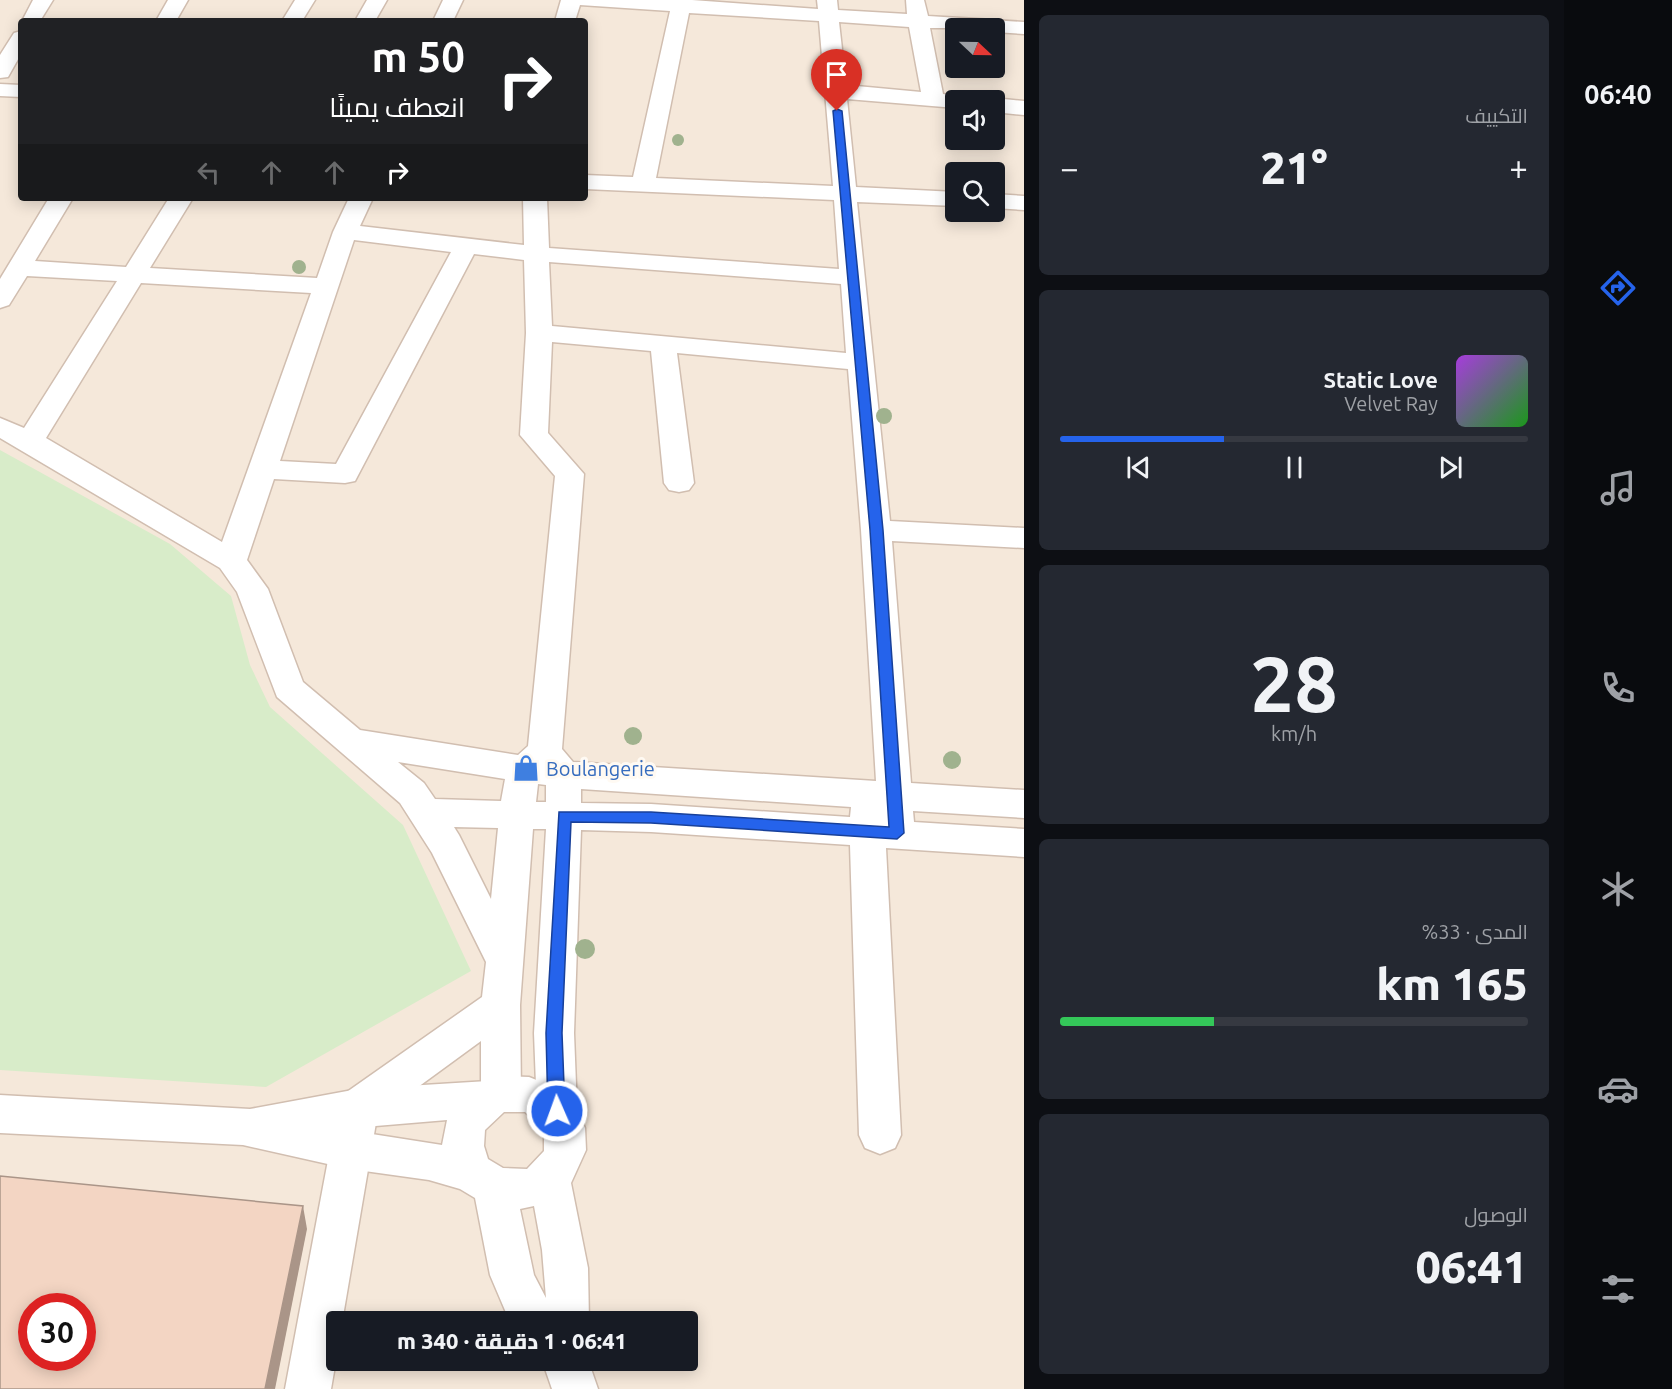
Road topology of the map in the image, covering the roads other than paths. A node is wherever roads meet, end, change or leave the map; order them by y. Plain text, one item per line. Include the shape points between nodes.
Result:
1 (43, 0) edge
2 (178, 0) edge
3 (305, 0) edge
4 (377, 0) edge
5 (453, 0) edge
6 (556, 0) edge
7 (561, 0) edge
8 (571, 0) edge
9 (585, 0) edge
10 (915, 0) edge
11 (682, 3) edge
12 (827, 8) edge
13 (32, 18) edge
14 (168, 18) edge
15 (294, 18) edge
16 (367, 18) edge
17 (444, 18) edge
18 (566, 18) edge
19 (918, 21) junction
20 (1024, 28) edge
21 (18, 42) edge
22 (0, 72) edge
23 (0, 90) edge
24 (18, 91) edge
25 (835, 91) junction
26 (933, 100) junction
27 (945, 101) edge
28 (1005, 106) edge
29 (1024, 108) edge
30 (588, 182) edge
31 (643, 184) junction
32 (845, 194) junction
33 (945, 199) edge
34 (59, 201) edge
35 (180, 201) edge
36 (360, 201) edge
37 (535, 201) edge
38 (1005, 201) edge
39 (1024, 202) edge
40 (345, 232) junction
41 (466, 246) junction
42 (537, 254) junction
43 (20, 268) junction
44 (134, 275) junction
45 (852, 277) junction
46 (326, 286) junction
47 (0, 300) edge
48 (539, 333) junction
49 (663, 344) junction
50 (860, 362) junction
51 (0, 427) edge
52 (30, 441) junction
53 (263, 469) junction
54 (679, 483) dead end
55 (876, 530) junction
56 (1024, 538) edge
57 (231, 561) junction
58 (347, 741) junction
59 (544, 765) junction
60 (880, 794) junction
61 (1024, 804) edge
62 (425, 813) junction
63 (517, 814) junction
64 (564, 816) junction
65 (882, 832) junction
66 (1024, 843) edge
67 (504, 961) junction
68 (501, 1005) junction
69 (495, 1096) junction
70 (358, 1107) junction
71 (557, 1111) junction
72 (0, 1114) edge
73 (243, 1126) junction
74 (880, 1135) dead end
75 (350, 1150) junction
76 (549, 1179) junction
77 (483, 1180) junction
78 (528, 1311) edge
79 (568, 1311) edge
80 (569, 1371) edge
81 (308, 1389) edge
82 (575, 1389) edge

1 - 13 street
2 - 14 street
3 - 15 street
4 - 16 street
5 - 17 street
6 - 7 street
8 - 18 street
9 - 11 street
10 - 19 street
11 - 12 street
11 - 31 street
12 - 19 street
12 - 25 street
19 - 20 street
19 - 26 street
21 - 22 street
23 - 24 street
25 - 26 street
25 - 32 street
26 - 27 street
28 - 29 street
30 - 31 street
31 - 32 street
32 - 33 street
32 - 45 street
34 - 43 street
35 - 44 street
36 - 40 street
37 - 42 street
38 - 39 street
40 - 41 street
40 - 46 street
41 - 42 street
41 - 53 street via 345,474
42 - 45 street
42 - 48 street
43 - 44 street
43 - 47 street
44 - 46 street
44 - 52 street
45 - 50 street
46 - 53 street
48 - 49 street
48 - 59 street via 534,435 570,474
49 - 50 street
49 - 54 street
50 - 55 street
51 - 52 street
52 - 57 street
53 - 57 street
55 - 56 street
55 - 60 street
57 - 58 street via 252,589 289,689
58 - 59 street
58 - 62 street via 412,793
59 - 60 street
59 - 63 street
59 - 64 street
60 - 61 street
60 - 65 street
62 - 63 street
62 - 67 street via 446,845
63 - 64 street
63 - 67 street
64 - 65 street
64 - 71 street via 554,1033
65 - 66 street
65 - 74 street
67 - 68 street
68 - 69 street
68 - 70 street
69 - 70 street
69 - 71 street via 532,1095
69 - 77 street via 467,1118 461,1146
70 - 73 street
70 - 75 street
71 - 76 street via 568,1133 565,1159
72 - 73 street
73 - 75 street
75 - 77 street via 429,1161
75 - 81 street
76 - 77 street via 525,1190
76 - 79 street via 564,1255
77 - 78 street
80 - 82 street

